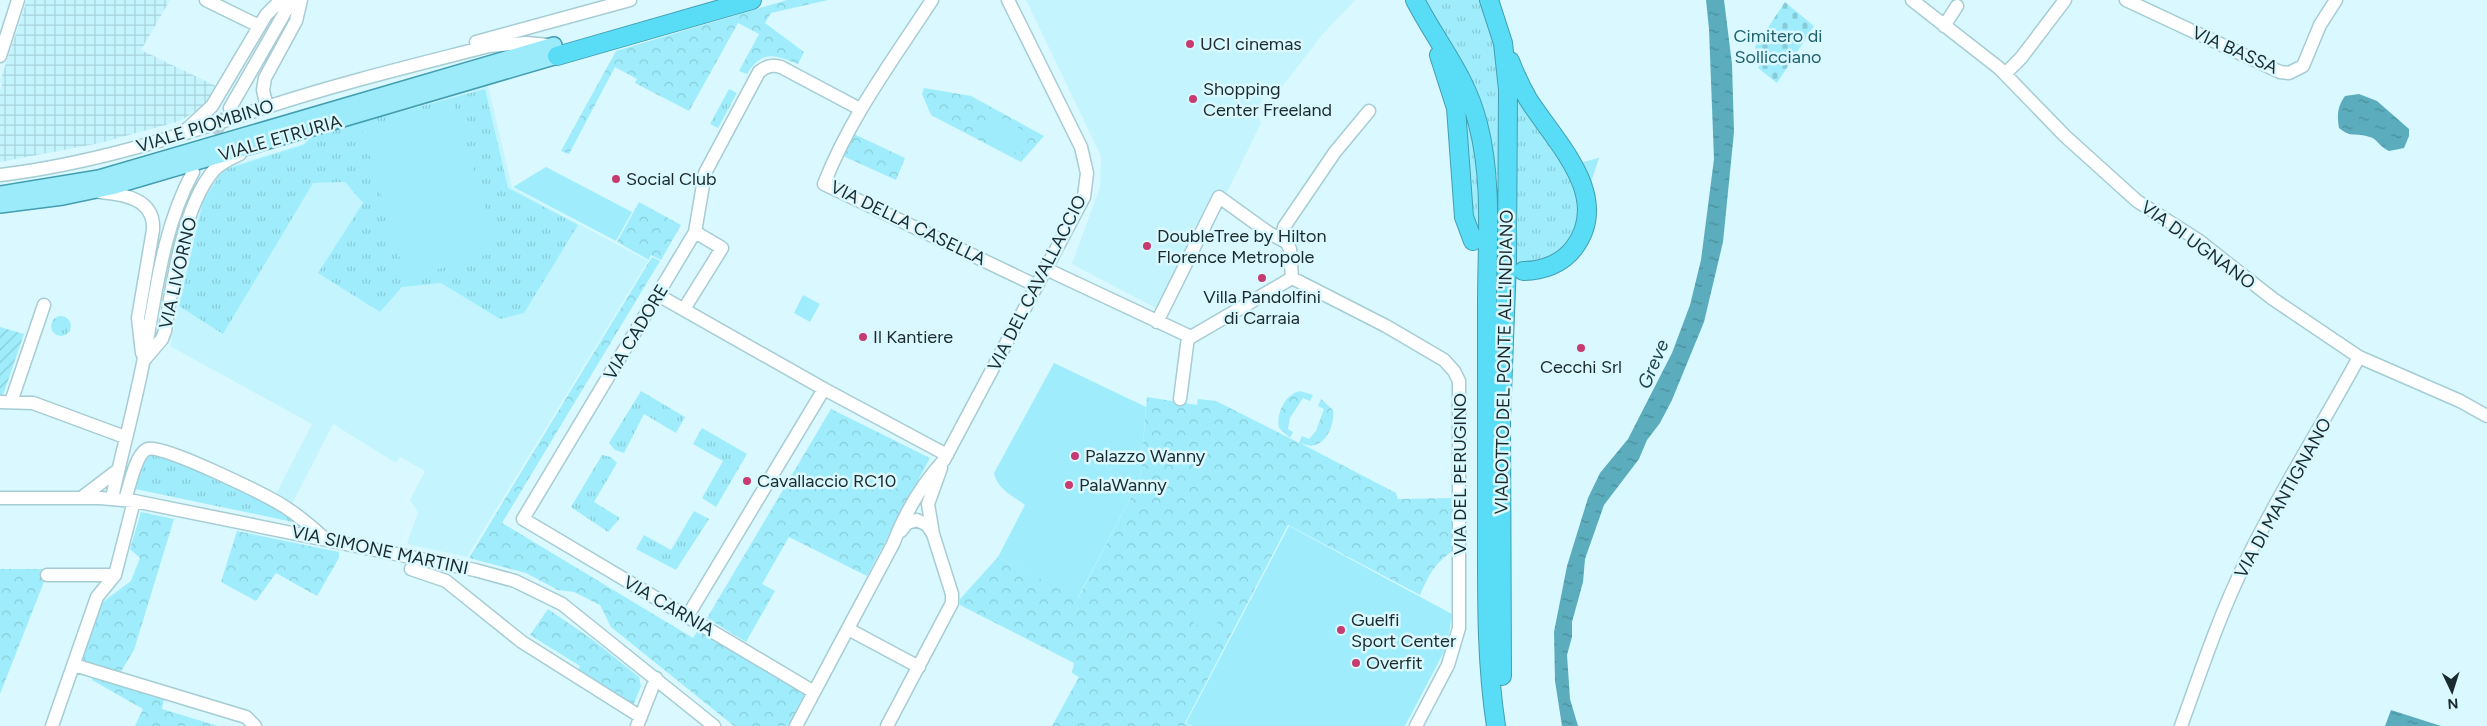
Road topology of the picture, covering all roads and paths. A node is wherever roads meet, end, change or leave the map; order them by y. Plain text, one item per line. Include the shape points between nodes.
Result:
1 (18, 0) edge
2 (206, 0) edge
3 (281, 0) edge
4 (292, 0) edge
5 (301, 0) edge
6 (630, 0) edge
7 (710, 0) edge
8 (752, 0) edge
9 (932, 0) edge
10 (1008, 0) edge
11 (1490, 0) edge
12 (1912, 0) edge
13 (2064, 0) edge
14 (2126, 0) edge
15 (2336, 0) edge
16 (1419, 1) edge
17 (1957, 6) dead end
18 (259, 26) junction
19 (1944, 26) junction
20 (1503, 43) junction
21 (555, 51) junction
22 (0, 56) edge
23 (408, 67) junction
24 (2005, 74) junction
25 (267, 107) junction
26 (230, 108) tunnel mouth
27 (860, 110) junction
28 (1369, 111) dead end
29 (181, 135) junction
30 (282, 137) junction
31 (193, 172) dead end
32 (0, 175) edge
33 (90, 192) junction
34 (0, 194) edge
35 (0, 206) edge
36 (695, 232) junction
37 (1472, 241) dead end
38 (1286, 242) junction
39 (1046, 269) junction
40 (1523, 271) dead end
41 (1292, 278) junction
42 (1037, 286) junction
43 (658, 295) junction
44 (44, 305) dead end
45 (684, 309) junction
46 (1157, 322) junction
47 (1188, 337) junction
48 (2359, 357) junction
49 (143, 361) junction
50 (824, 389) junction
51 (1180, 399) dead end
52 (5, 402) edge
53 (2487, 416) edge
54 (125, 436) junction
55 (946, 457) junction
56 (118, 470) junction
57 (0, 498) edge
58 (81, 498) junction
59 (112, 498) junction
60 (130, 500) junction
61 (523, 519) joint
62 (933, 534) junction
63 (325, 539) junction
64 (892, 544) junction
65 (411, 569) dead end
66 (47, 575) dead end
67 (115, 575) junction
68 (687, 617) junction
69 (848, 629) junction
70 (74, 665) junction
71 (918, 667) junction
72 (656, 678) junction
73 (814, 692) junction
74 (639, 721) edge
75 (52, 726) edge
76 (255, 726) edge
77 (714, 726) edge
78 (796, 726) edge
79 (887, 726) edge
80 (1416, 726) edge
81 (1496, 726) edge
82 (1508, 726) edge
83 (2181, 726) edge

1 - 22 street
2 - 18 street
3 - 18 street
4 - 26 street
5 - 25 street via 296,21 265,78
6 - 23 street, VIALE PIOMBINO via 492,36
7 - 21 highway
8 - 21 highway
9 - 27 street, VIA DELLA CASELLA
10 - 39 street, VIA DEL CAVALLACCIO via 1071,125 1086,164 1084,197
11 - 20 highway, VIADOTTO DEL PONTE ALL'INDIANO
12 - 19 street, VIA DI UGNANO
13 - 24 street via 2021,58
14 - 15 street, VIA BASSA via 2280,72 2289,73 2303,66 2320,25
16 - 37 highway via 1452,91 1464,217
16 - 81 highway, VIADOTTO DEL PONTE ALL'INDIANO via 1454,62 1479,126 1486,201 1487,590
17 - 19 street
18 - 29 street via 217,99
19 - 24 street, VIA DI UGNANO
20 - 40 highway via 1528,98 1580,177 1588,207 1582,234 1564,258 1541,269
20 - 82 highway, VIADOTTO DEL PONTE ALL'INDIANO via 1508,90 1507,262 1500,419 1500,592 1503,701
21 - 23 street, VIALE PIOMBINO via 526,43 500,44
21 - 30 main road, VIALE ETRURIA
21 - 34 main road, VIALE ETRURIA via 99,178
23 - 25 street, VIALE PIOMBINO
24 - 48 street, VIA DI UGNANO via 2065,136 2137,201 2193,237 2306,324
25 - 29 street, VIALE PIOMBINO
27 - 36 street via 781,66 764,68 706,173
27 - 42 street, VIA DELLA CASELLA via 835,155 824,184
28 - 38 street via 1335,152 1284,227
29 - 32 street, VIALE PIOMBINO via 75,163
30 - 33 main road, VIALE ETRURIA
30 - 49 street, VIA LIVORNO via 233,157 210,176 191,213 182,241 165,331
31 - 49 street, VIA LIVORNO via 170,225
33 - 35 main road, VIALE ETRURIA
33 - 49 street, VIA LIVORNO via 133,198 143,205 153,221 137,329
36 - 43 street, VIA CADORE
36 - 45 street, VIA CADORE via 722,248
38 - 41 street via 1290,249
38 - 46 street via 1219,197
39 - 42 street, VIA DEL CAVALLACCIO
39 - 46 street
41 - 47 street via 1197,336
41 - 80 street, VIA DEL PERUGINO via 1444,360 1459,381 1459,628 1448,665
42 - 55 street, VIA DEL CAVALLACCIO
43 - 45 street
43 - 61 street, VIA CADORE
44 - 52 street
45 - 50 street
46 - 47 street
47 - 51 street
48 - 53 street, VIA DI UGNANO
48 - 83 street, VIA DI MANTIGNANO via 2244,564 2213,635
49 - 54 street, VIA LIVORNO
50 - 55 street
50 - 68 street
52 - 54 street via 33,404
54 - 56 street, VIA LIVORNO
55 - 62 street via 928,504
55 - 64 street, VIA DEL CAVALLACCIO via 918,492
56 - 58 street
56 - 59 street, VIA LIVORNO
57 - 58 street, VIA SIMONE MARTINI
58 - 59 street, VIA SIMONE MARTINI
59 - 60 street, VIA SIMONE MARTINI
60 - 63 street, VIA SIMONE MARTINI
60 - 63 street via 139,456 153,448 193,461 283,506
60 - 67 street
61 - 68 street, VIA CARNIA
62 - 64 street via 923,522 912,521 905,525
62 - 71 street via 952,600
63 - 72 street, VIA SIMONE MARTINI via 475,570 527,586 562,604
64 - 69 street, VIA DEL CAVALLACCIO
65 - 74 street via 446,581 522,642
66 - 67 street
67 - 70 street via 97,597
68 - 73 street, VIA CARNIA
69 - 71 street
69 - 73 street, VIA DEL CAVALLACCIO
70 - 75 street
70 - 76 street via 246,717
71 - 79 street
72 - 74 street
72 - 77 street, VIA SIMONE MARTINI
73 - 78 street, VIA DEL CAVALLACCIO

